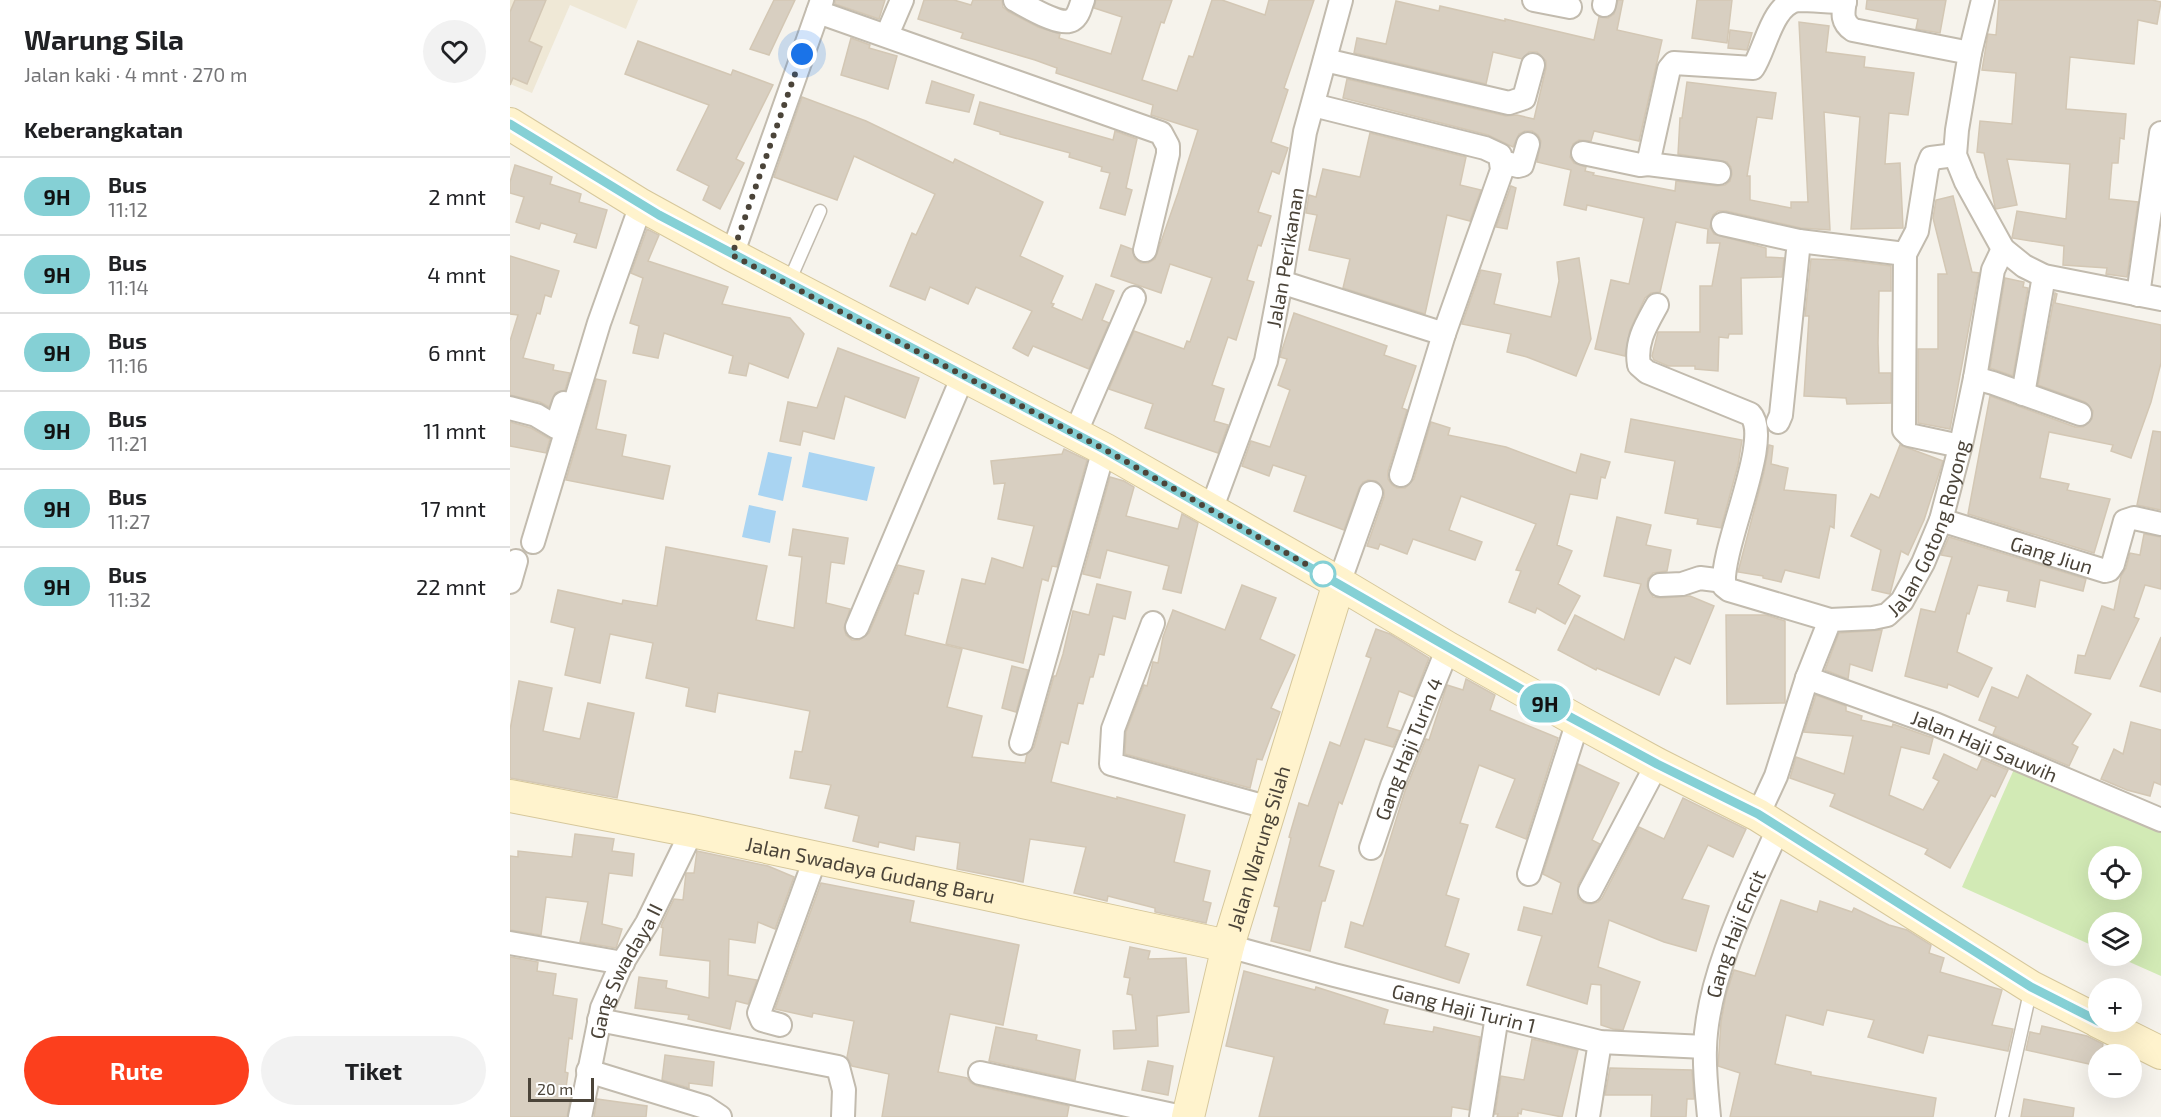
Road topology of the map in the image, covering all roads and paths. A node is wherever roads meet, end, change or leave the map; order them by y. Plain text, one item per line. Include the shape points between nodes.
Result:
1 (902, 0) edge
2 (1015, 0) edge
3 (1083, 0) edge
4 (1341, 0) edge
5 (1534, 0) edge
6 (1983, 0) edge
7 (1845, 1) edge
8 (820, 6) edge
9 (1570, 7) dead end
10 (887, 35) junction
11 (1970, 53) junction
12 (1324, 60) junction
13 (1533, 65) dead end
14 (1312, 105) junction
15 (510, 124) edge
16 (2161, 133) edge
17 (1528, 144) dead end
18 (1583, 153) dead end
19 (1955, 155) junction
20 (1502, 162) junction
21 (1648, 164) junction
22 (1719, 173) dead end
23 (636, 202) junction
24 (820, 211) dead end
25 (1723, 224) dead end
26 (1799, 241) junction
27 (734, 248) junction
28 (2003, 249) junction
29 (1145, 250) dead end
30 (1905, 254) junction
31 (792, 274) junction
32 (2044, 276) junction
33 (1281, 282) junction
34 (2138, 295) junction
35 (1134, 298) dead end
36 (2161, 299) edge
37 (1657, 305) dead end
38 (1444, 334) junction
39 (963, 376) junction
40 (1976, 378) junction
41 (2023, 394) junction
42 (510, 408) edge
43 (2080, 414) dead end
44 (1778, 422) dead end
45 (1075, 434) junction
46 (1960, 447) junction
47 (1104, 449) junction
48 (1401, 476) dead end
49 (1371, 493) dead end
50 (1213, 506) junction
51 (1941, 520) junction
52 (2161, 524) edge
53 (533, 542) dead end
54 (1344, 567) junction
55 (1724, 581) junction
56 (1660, 585) dead end
57 (1830, 620) junction
58 (1154, 623) dead end
59 (857, 627) dead end
60 (1448, 648) junction
61 (1807, 678) junction
62 (1578, 721) junction
63 (1021, 743) dead end
64 (1657, 764) junction
65 (510, 796) edge
66 (1269, 808) junction
67 (1767, 814) junction
68 (2161, 820) edge
69 (692, 831) junction
70 (1371, 848) dead end
71 (815, 859) junction
72 (1528, 874) dead end
73 (1590, 891) dead end
74 (510, 943) edge
75 (1228, 946) junction
76 (623, 963) junction
77 (2031, 987) junction
78 (1497, 1016) junction
79 (2088, 1016) edge
80 (599, 1020) junction
81 (780, 1025) dead end
82 (2120, 1032) edge
83 (1600, 1042) junction
84 (1705, 1047) junction
85 (2161, 1053) edge
86 (588, 1071) junction
87 (980, 1073) dead end
88 (580, 1117) edge
89 (720, 1117) edge
90 (843, 1117) edge
91 (1182, 1117) edge
92 (1188, 1117) edge
93 (1481, 1117) edge
94 (1588, 1117) edge
95 (1708, 1117) edge
96 (2002, 1117) edge

1 - 10 street
2 - 3 street via 1061,22 1077,15
4 - 12 street, Jalan Perikanan
5 - 9 street
6 - 11 street
7 - 11 street via 1843,19 1853,30
7 - 21 street via 1797,0 1784,6 1754,68 1674,63 1669,69
8 - 10 street
8 - 27 street
10 - 29 street via 1161,133 1168,154
11 - 19 street
12 - 13 street via 1509,103 1524,98
12 - 14 street, Jalan Perikanan
14 - 20 street via 1485,148 1500,155
14 - 33 street, Jalan Perikanan
15 - 23 main road
16 - 34 street
17 - 20 street via 1522,165
18 - 21 street
19 - 28 street
19 - 30 street via 1931,158 1917,231
20 - 38 street
21 - 22 street
23 - 27 main road
23 - 42 street via 556,427 536,415
23 - 53 street
24 - 31 lane
25 - 26 street
26 - 30 street
26 - 44 street
27 - 31 main road
28 - 32 street
28 - 40 street, Jalan Gotong Royong via 1993,270
30 - 46 street via 1904,430 1909,435
31 - 39 main road
32 - 34 street
32 - 41 street
33 - 38 street
33 - 50 street, Jalan Perikanan via 1266,361
34 - 36 street
35 - 45 street
37 - 55 street via 1638,345 1639,365 1647,372 1750,414 1756,421 1756,450 1737,515
38 - 48 street
39 - 45 main road
39 - 59 street
40 - 41 street
40 - 46 street, Jalan Gotong Royong
41 - 43 street
45 - 47 main road
46 - 51 street, Jalan Gotong Royong
47 - 50 main road
47 - 63 street
49 - 54 street
50 - 54 main road
51 - 52 street, Gang Jiun via 2105,571 2115,557 2125,521 2134,518
51 - 57 street, Jalan Gotong Royong via 1902,601 1887,615
54 - 60 main road
54 - 66 main road, Jalan Warung Silah
55 - 56 street via 1700,578
55 - 57 street, Jalan Gotong Royong via 1729,590
57 - 61 street
58 - 66 street via 1113,729 1111,764
60 - 62 main road
60 - 70 street, Gang Haji Turin 4
61 - 67 street
61 - 68 street, Jalan Haji Sauwih via 1935,724
62 - 64 main road
62 - 72 street
64 - 67 main road
64 - 73 street
65 - 69 main road, Jalan Swadaya Gudang Baru
66 - 75 main road, Jalan Warung Silah
67 - 77 main road
67 - 84 street, Gang Haji Encit via 1741,914 1718,978
69 - 71 main road, Jalan Swadaya Gudang Baru
69 - 76 street, Gang Swadaya II
71 - 75 main road, Jalan Swadaya Gudang Baru
71 - 81 street via 759,1013 762,1020
74 - 76 street
75 - 78 street, Gang Haji Turin 1
75 - 92 main road, Jalan Warung Silah
76 - 80 street, Gang Swadaya II
77 - 79 main road
77 - 96 lane
78 - 83 street, Gang Haji Turin 1
78 - 93 street
80 - 86 street, Gang Swadaya II
80 - 90 street via 838,1067 844,1090
82 - 85 main road
83 - 84 street, Gang Haji Turin 1
83 - 94 street
84 - 95 street, Gang Haji Encit
86 - 88 street, Gang Swadaya II
86 - 89 street via 705,1107
87 - 91 street

